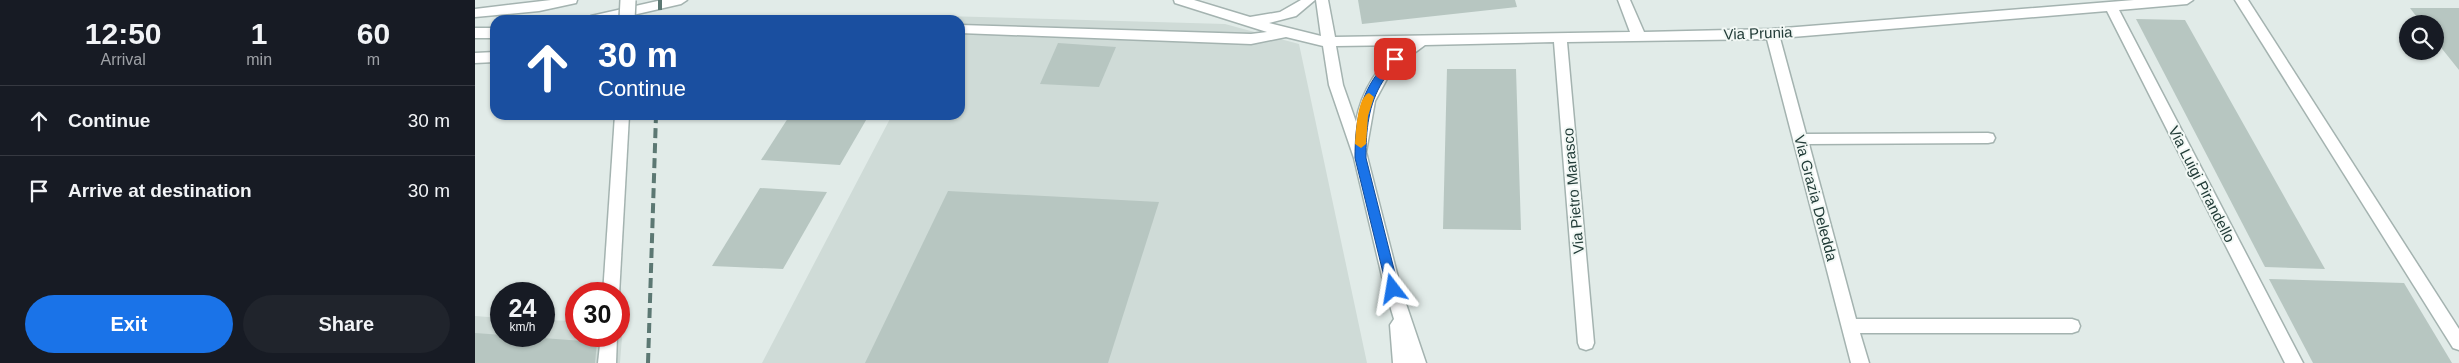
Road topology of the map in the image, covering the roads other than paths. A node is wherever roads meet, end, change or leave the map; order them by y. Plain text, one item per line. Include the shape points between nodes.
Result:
1 (571, 0) edge
2 (628, 0) edge
3 (681, 0) edge
4 (1180, 0) edge
5 (1309, 0) edge
6 (1322, 0) edge
7 (1624, 0) edge
8 (2187, 0) edge
9 (2241, 0) edge
10 (2154, 1) edge
11 (2111, 6) junction
12 (475, 12) edge
13 (614, 15) edge
14 (627, 15) edge
15 (1244, 18) junction
16 (965, 29) edge
17 (1286, 32) junction
18 (475, 33) edge
19 (490, 33) edge
20 (1772, 34) junction
21 (1639, 37) junction
22 (1560, 38) junction
23 (1423, 41) junction
24 (1328, 42) junction
25 (490, 57) edge
26 (475, 58) edge
27 (622, 120) edge
28 (1988, 138) dead end
29 (1800, 139) junction
30 (1361, 158) junction
31 (612, 282) edge
32 (1393, 289) junction
33 (1850, 326) junction
34 (2072, 326) dead end
35 (2459, 342) edge
36 (1586, 343) dead end
37 (608, 347) edge
38 (607, 363) edge
39 (1402, 363) edge
40 (1417, 363) edge
41 (1860, 363) edge
42 (2294, 363) edge

1 - 12 street via 513,10
2 - 14 street, bridge
3 - 13 street
4 - 15 street
5 - 15 street via 1300,8 1274,18
6 - 24 street
7 - 21 street
8 - 10 street, Via Prunia
9 - 35 street
10 - 11 street, Via Prunia
11 - 20 street, Via Prunia
11 - 42 street, Via Luigi Pirandello
15 - 17 street, Via Prunia
16 - 17 street via 1251,39
17 - 24 street, Via Prunia
18 - 19 street
20 - 21 street, Via Prunia
20 - 29 street, Via Grazia Deledda
21 - 22 street, Via Prunia
22 - 23 street, Via Prunia
22 - 36 street, Via Pietro Marasco
23 - 24 street, Via Prunia
23 - 30 street via 1395,59 1368,98 1363,116
24 - 30 street via 1336,86
25 - 26 street
27 - 31 street
28 - 29 street
29 - 33 street, Via Grazia Deledda
30 - 32 street
32 - 39 street
32 - 40 street
33 - 34 street
33 - 41 street, Via Grazia Deledda
37 - 38 street

